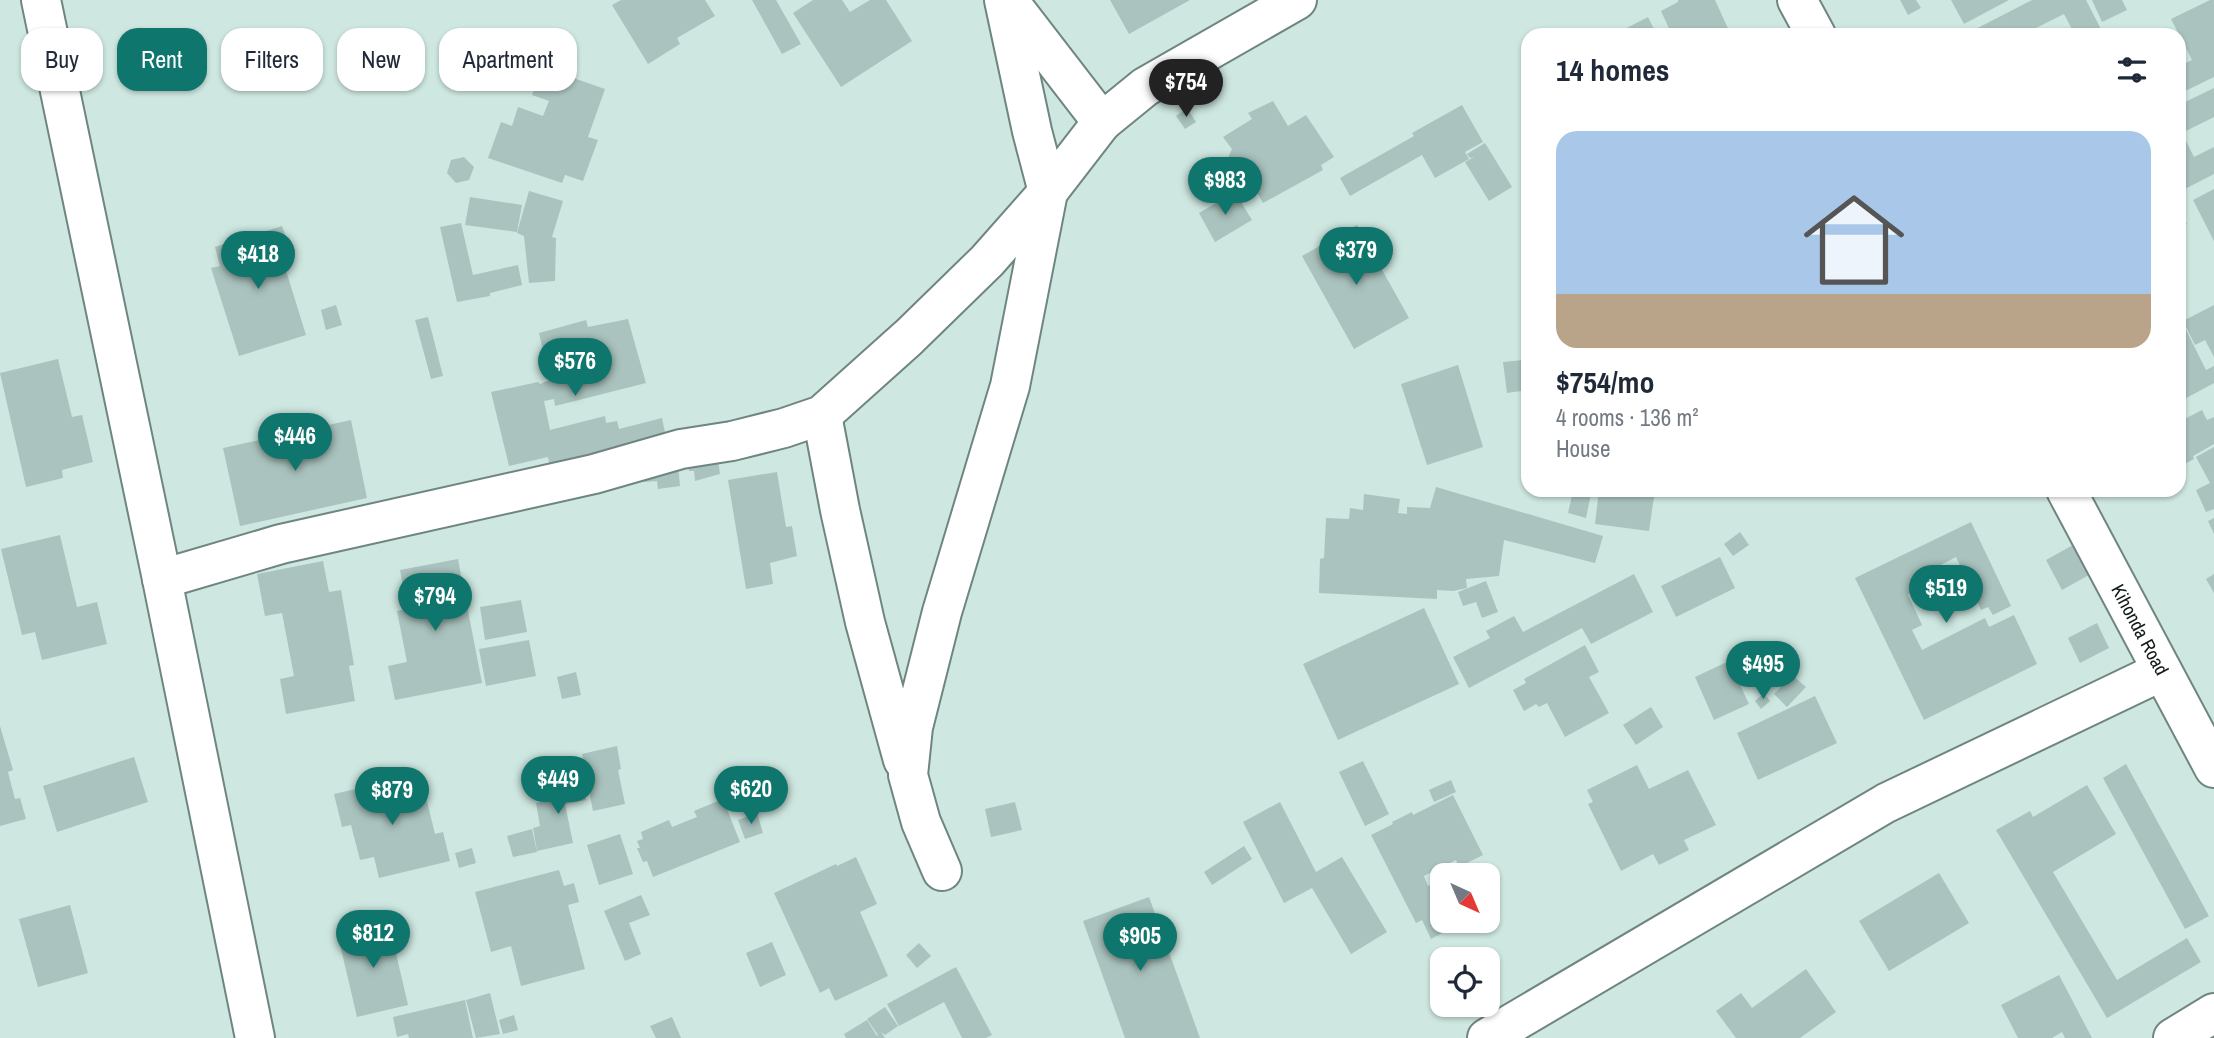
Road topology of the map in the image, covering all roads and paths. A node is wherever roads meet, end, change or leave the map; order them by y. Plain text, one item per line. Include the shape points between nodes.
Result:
1 (41, 0) edge
2 (1006, 0) edge
3 (1297, 0) edge
4 (1797, 0) edge
5 (1812, 28) edge
6 (1102, 122) junction
7 (1048, 192) junction
8 (822, 415) junction
9 (2070, 497) edge
10 (162, 579) junction
11 (2162, 671) junction
12 (2214, 768) edge
13 (908, 775) junction
14 (942, 871) dead end
15 (2214, 1013) edge
16 (255, 1038) edge
17 (1487, 1038) edge
18 (2173, 1038) edge

1 - 10 street
2 - 6 street
2 - 7 street
3 - 6 street via 1145,86
4 - 5 street
6 - 7 street
7 - 8 street via 988,261
7 - 13 street via 1010,386 942,612 913,727
8 - 10 street via 594,474 281,544
8 - 13 street via 865,622
9 - 11 street, Kihonda Road
10 - 16 street
11 - 12 street, Kihonda Road
11 - 17 street via 1886,803
13 - 14 street
15 - 18 street

